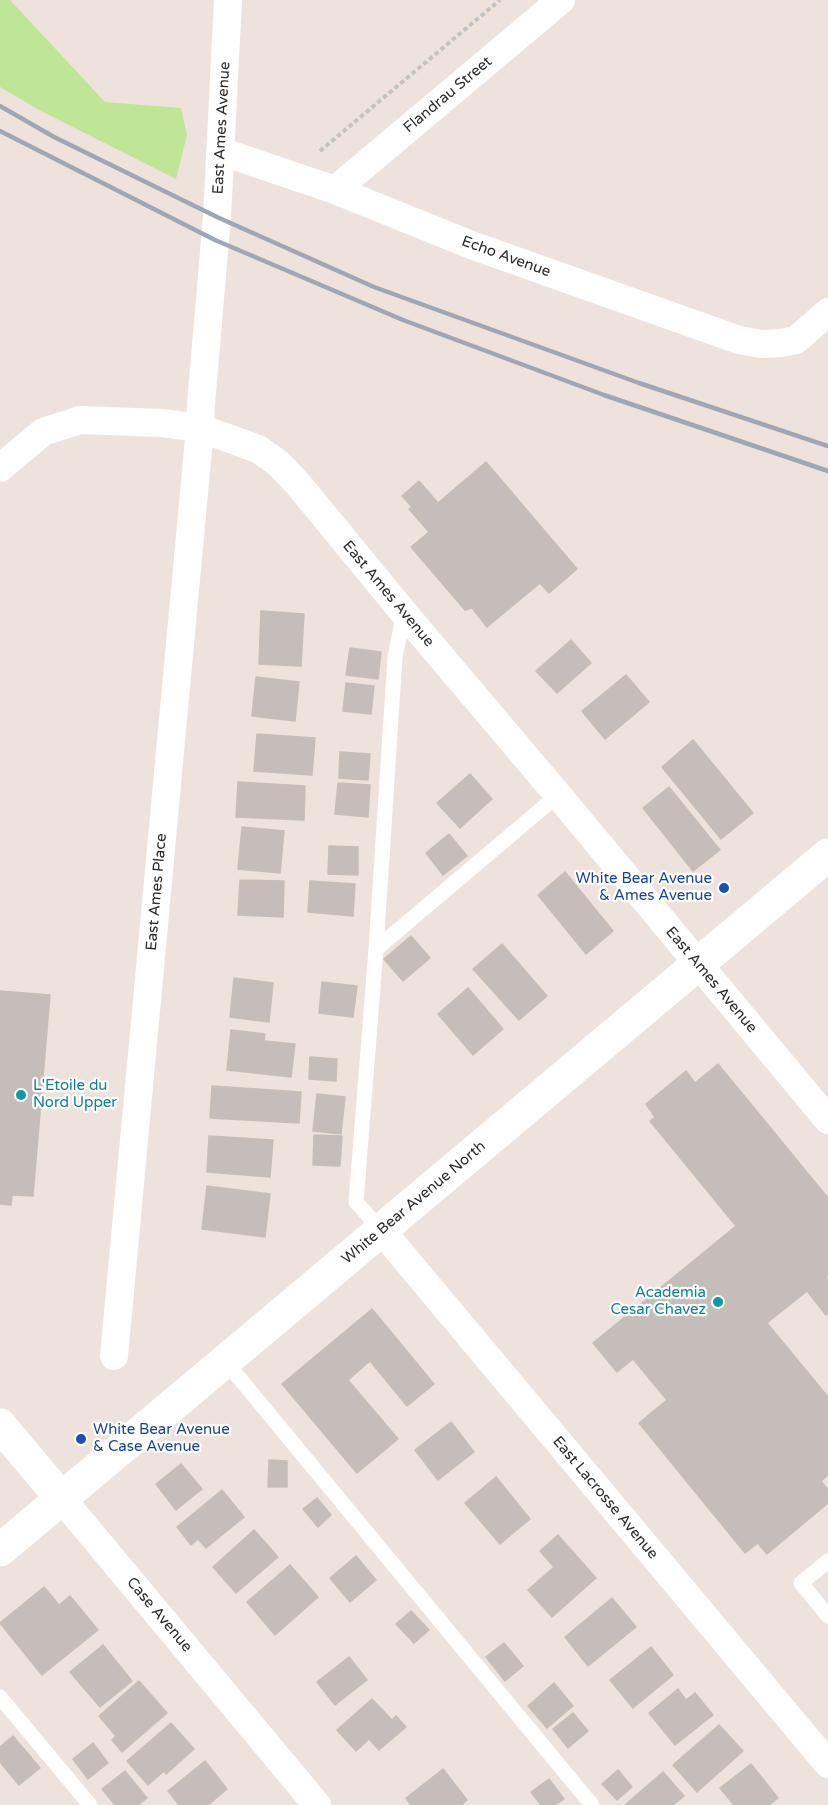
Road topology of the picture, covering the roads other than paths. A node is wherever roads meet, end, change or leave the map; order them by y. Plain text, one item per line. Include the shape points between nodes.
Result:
1 (228, 0) edge
2 (561, 0) edge
3 (220, 151) junction
4 (335, 190) junction
5 (828, 312) edge
6 (200, 428) junction
7 (0, 468) edge
8 (404, 614) junction
9 (558, 795) junction
10 (828, 855) edge
11 (376, 949) junction
12 (697, 964) junction
13 (828, 1120) edge
14 (381, 1232) junction
15 (114, 1356) dead end
16 (226, 1362) junction
17 (0, 1425) edge
18 (62, 1498) junction
19 (0, 1550) edge
20 (828, 1561) edge
21 (828, 1616) edge
22 (0, 1697) edge
23 (828, 1764) edge
24 (90, 1805) edge
25 (317, 1805) edge
26 (592, 1805) edge

1 - 3 street, East Ames Avenue
2 - 4 street, Flandrau Street
3 - 4 street, Echo Avenue
3 - 6 street, East Ames Avenue
4 - 5 street, Echo Avenue via 474,246 738,340 761,344 796,340
6 - 7 street via 80,420 43,432
6 - 8 street, East Ames Avenue via 258,448 278,463
6 - 15 street, East Ames Place
8 - 9 street, East Ames Avenue
8 - 11 lane via 395,657
9 - 11 lane
9 - 12 street, East Ames Avenue
10 - 12 main road, White Bear Avenue North
11 - 14 lane via 356,1202
12 - 13 street, East Ames Avenue
12 - 14 main road, White Bear Avenue North
14 - 16 main road, White Bear Avenue North
14 - 23 street, East Lacrosse Avenue
16 - 18 main road, White Bear Avenue North
16 - 26 lane
17 - 18 main road, Case Avenue
18 - 19 main road, White Bear Avenue North
18 - 25 street, Case Avenue
20 - 21 lane via 801,1583
22 - 24 lane

